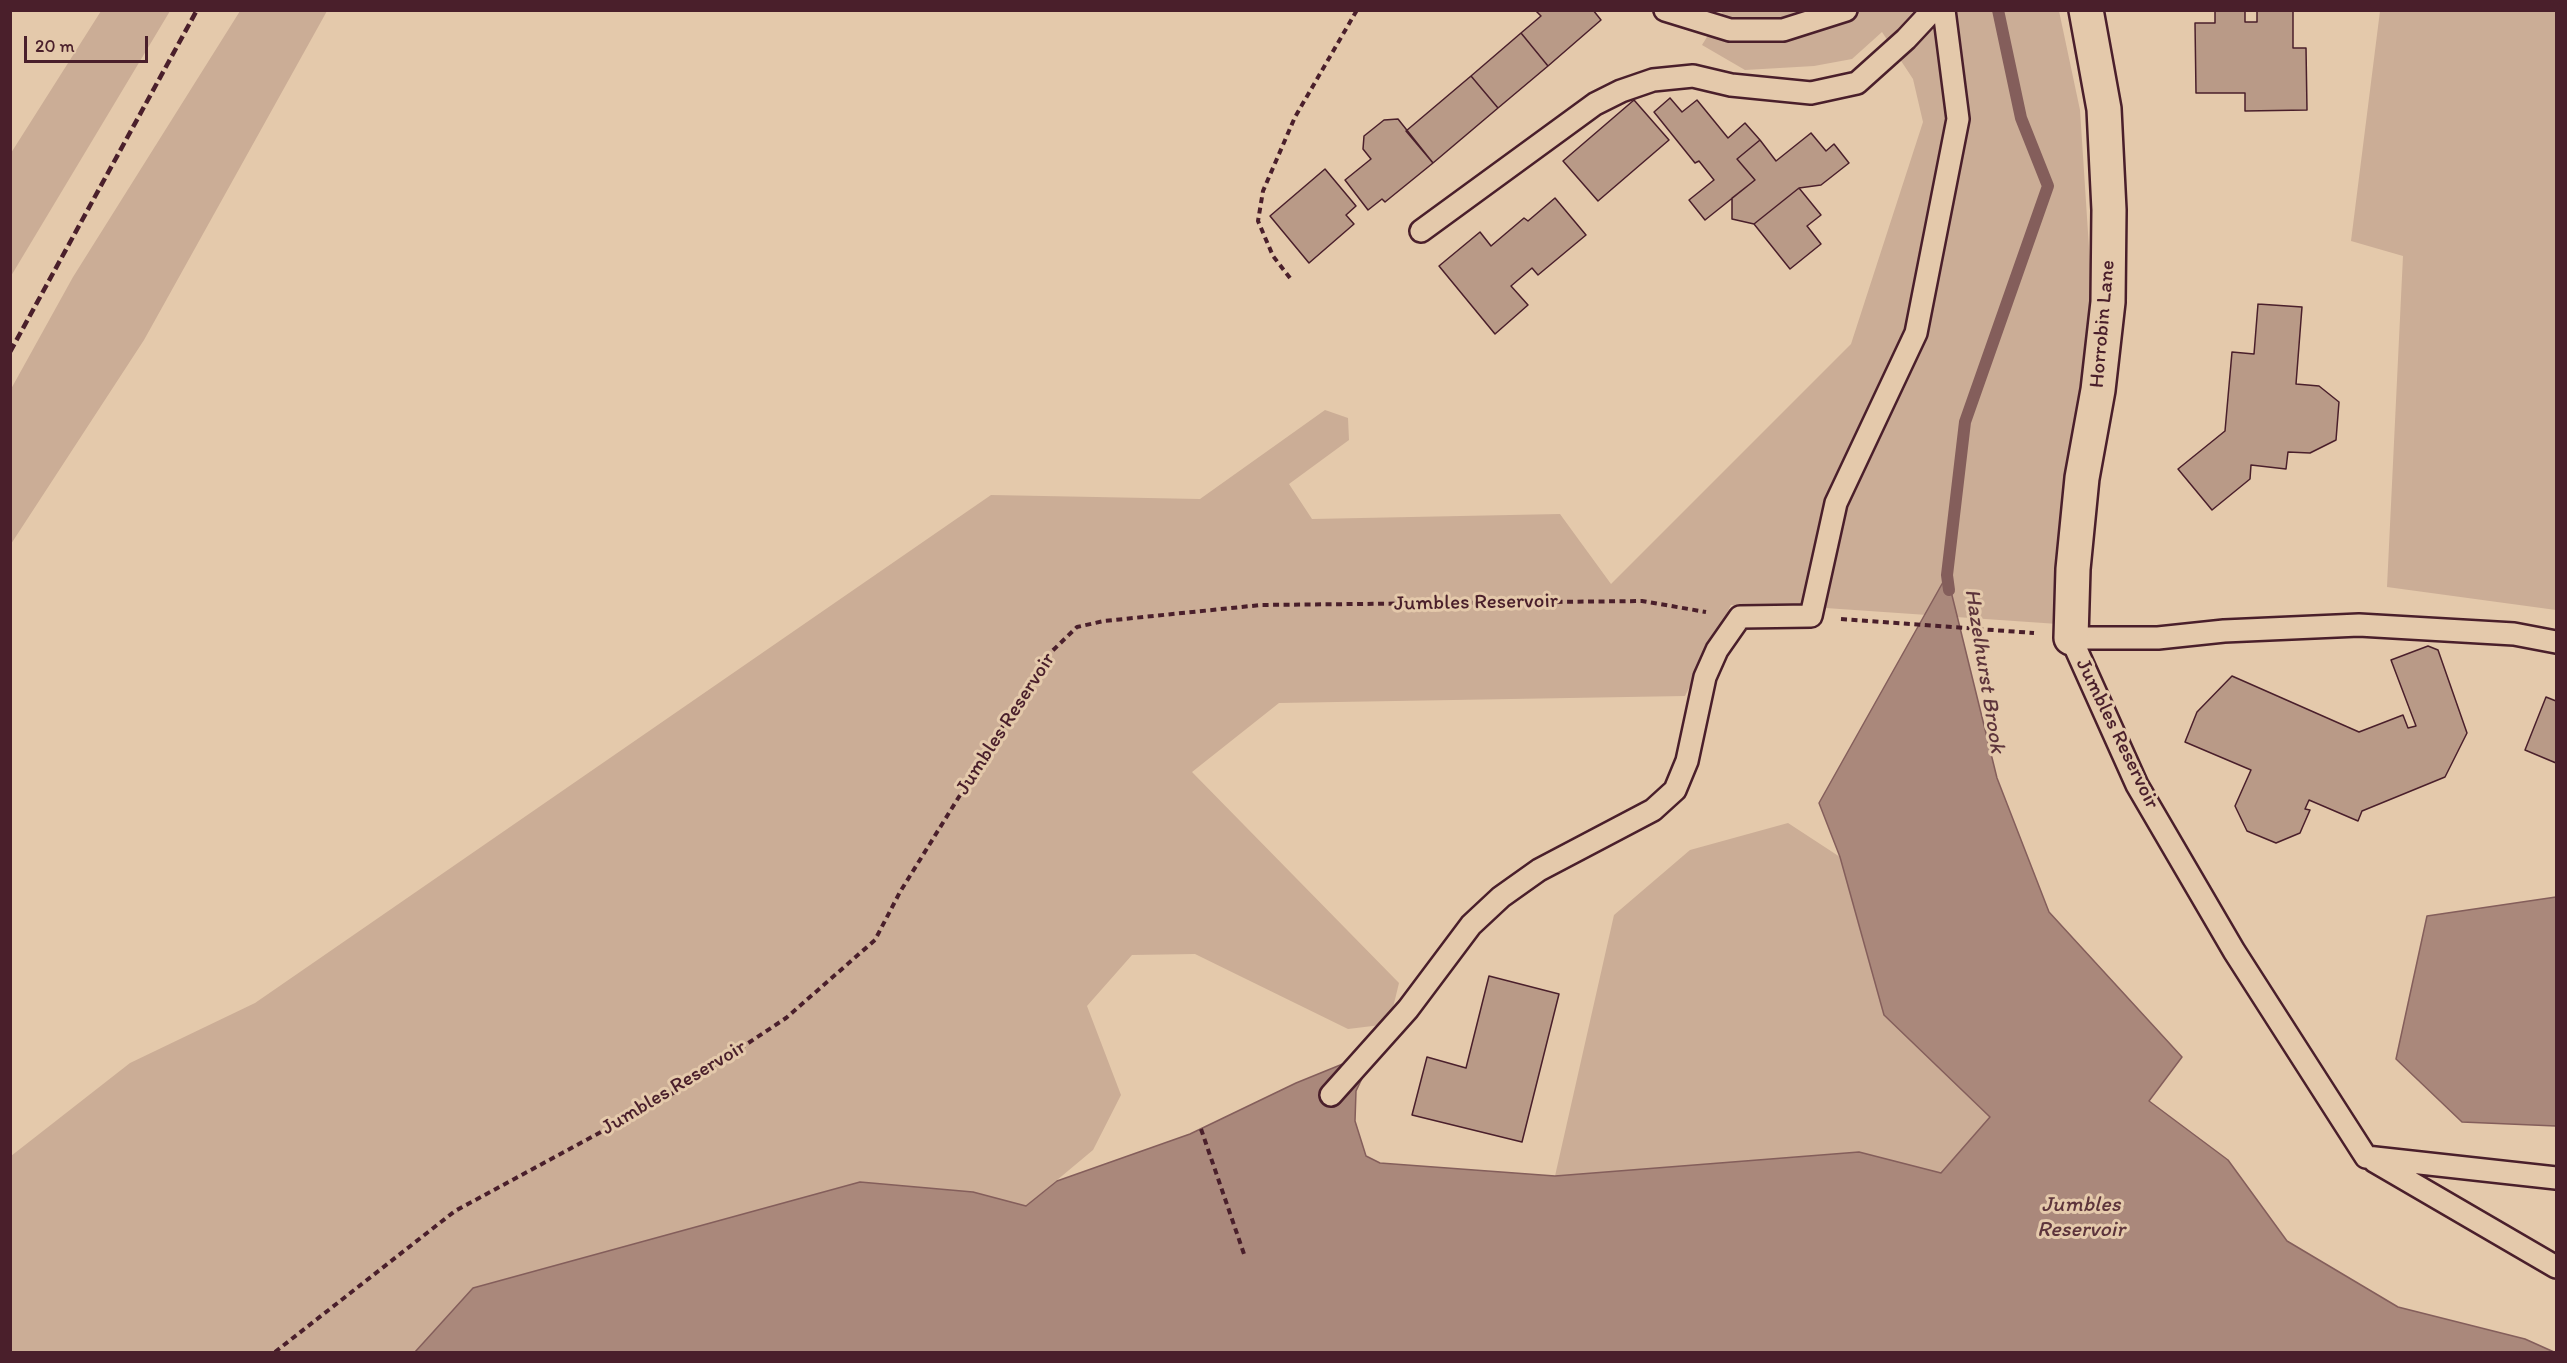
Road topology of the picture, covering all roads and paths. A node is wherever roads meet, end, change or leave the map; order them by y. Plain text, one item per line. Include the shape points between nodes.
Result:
1 (1357, 10) edge
2 (1665, 10) edge
3 (1845, 10) edge
4 (1933, 10) edge
5 (1944, 10) edge
6 (2086, 10) edge
7 (1422, 231) dead end
8 (1290, 278) dead end
9 (1811, 616) junction
10 (1740, 618) junction
11 (2057, 636) junction
12 (2556, 642) edge
13 (1331, 1095) dead end
14 (1201, 1129) dead end
15 (2366, 1156) junction
16 (2556, 1178) edge
17 (1244, 1254) dead end
18 (2556, 1267) edge
19 (275, 1353) edge

1 - 8 path via 1295,117 1263,191 1258,221 1273,256
2 - 3 lane via 1730,30 1783,30
4 - 7 lane via 1857,83 1811,93 1731,85 1693,76 1653,81 1621,91 1595,104
5 - 9 lane via 1958,119 1916,333 1836,503
6 - 11 street, Horrobin Lane via 2104,109 2108,302 2073,569
9 - 10 lane
9 - 11 path
10 - 13 lane via 1704,677 1687,761 1675,790 1653,810 1539,870 1501,897 1471,925 1408,1009
10 - 19 path, Jumbles Reservoir via 1642,601 1261,605 1077,627 1045,658 900,892 875,940 786,1018 673,1094 455,1211
11 - 12 lane via 2158,638 2359,625 2514,634
11 - 15 lane, Jumbles Reservoir via 2234,951
14 - 17 path
15 - 16 lane
15 - 18 lane

